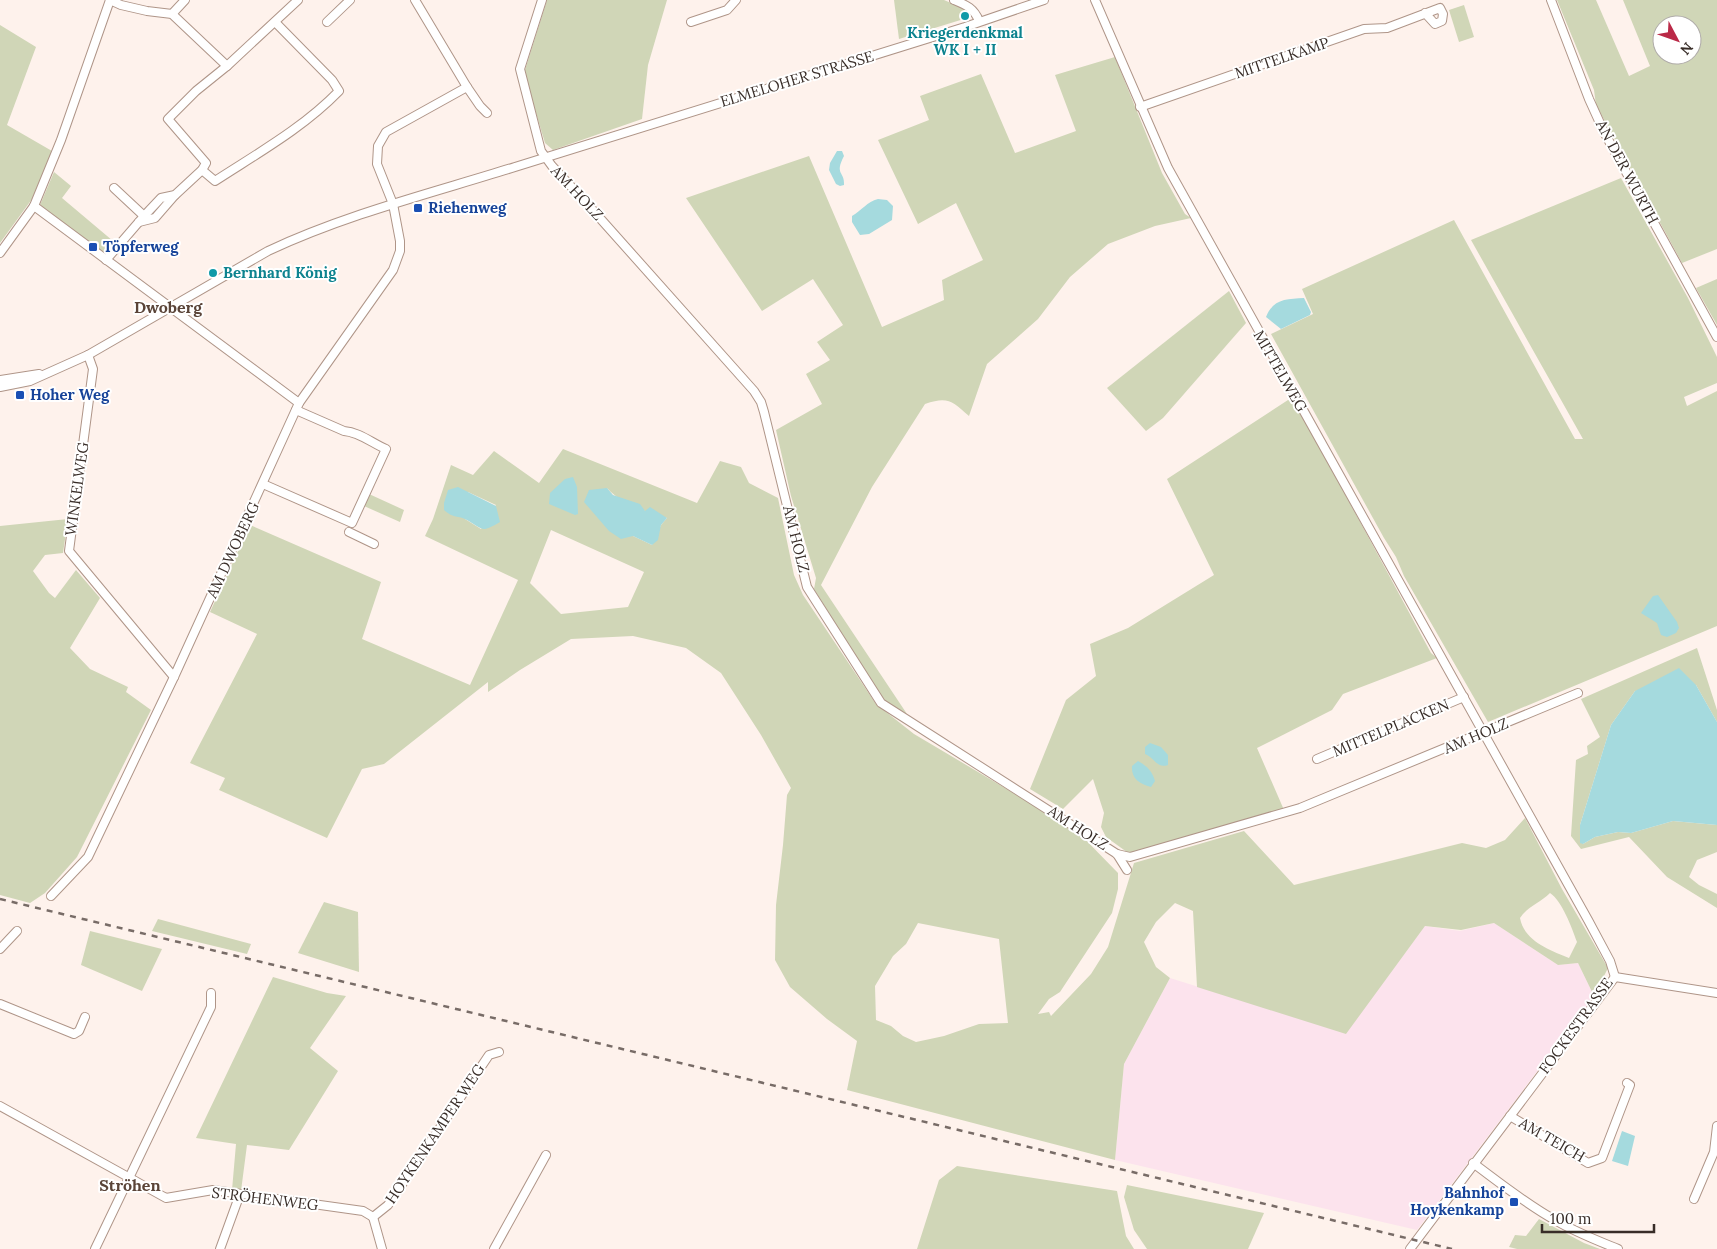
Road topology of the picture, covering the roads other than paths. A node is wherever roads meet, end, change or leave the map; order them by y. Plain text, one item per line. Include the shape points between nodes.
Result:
1 (110, 0) edge
2 (185, 0) edge
3 (298, 0) edge
4 (350, 0) edge
5 (415, 0) edge
6 (542, 0) edge
7 (736, 0) edge
8 (954, 0) edge
9 (1044, 0) edge
10 (1095, 0) edge
11 (1551, 0) edge
12 (1425, 13) dead end
13 (172, 14) junction
14 (979, 21) junction
15 (275, 22) junction
16 (327, 22) dead end
17 (691, 22) dead end
18 (227, 66) junction
19 (467, 87) junction
20 (1140, 107) junction
21 (487, 113) dead end
22 (547, 157) junction
23 (202, 170) junction
24 (114, 188) dead end
25 (393, 204) junction
26 (34, 206) junction
27 (141, 219) junction
28 (0, 253) edge
29 (106, 260) junction
30 (168, 307) junction
31 (1717, 337) edge
32 (88, 355) junction
33 (62, 367) junction
34 (0, 380) edge
35 (0, 387) edge
36 (297, 407) junction
37 (263, 484) junction
38 (352, 523) junction
39 (374, 544) dead end
40 (174, 677) junction
41 (1578, 693) dead end
42 (1464, 697) junction
43 (1484, 733) junction
44 (1317, 759) dead end
45 (1117, 854) junction
46 (1127, 870) dead end
47 (51, 896) dead end
48 (17, 931) dead end
49 (0, 949) edge
50 (1615, 977) junction
51 (211, 993) dead end
52 (1717, 993) edge
53 (0, 1004) edge
54 (85, 1017) dead end
55 (499, 1052) dead end
56 (1627, 1083) dead end
57 (0, 1106) edge
58 (1510, 1116) junction
59 (1717, 1126) edge
60 (546, 1155) dead end
61 (1473, 1163) junction
62 (128, 1178) junction
63 (240, 1194) junction
64 (1694, 1200) dead end
65 (373, 1217) junction
66 (95, 1249) edge
67 (220, 1249) edge
68 (382, 1249) edge
69 (494, 1249) edge
70 (1410, 1249) edge
71 (1618, 1249) edge

1 - 13 street via 147,11
1 - 26 street
2 - 13 street
3 - 15 street
4 - 16 street
5 - 19 street
6 - 22 street via 520,69 541,150
7 - 17 street via 727,10
8 - 14 street via 971,7
9 - 14 street, ELMELOHER STRASSE
10 - 20 street, MITTELWEG
11 - 31 street, AN DER WURTH via 1588,99 1604,132
12 - 20 street, MITTELKAMP via 1387,28 1364,29
13 - 18 street
14 - 22 street, ELMELOHER STRASSE
15 - 18 street
15 - 23 street via 332,80 338,91 289,134 216,181
18 - 23 street via 168,119 206,163
19 - 21 street
19 - 25 street, AM DWOBERG via 386,132 378,146 377,164
20 - 42 street, MITTELWEG via 1207,241
22 - 25 street, ELMELOHER STRASSE
22 - 45 street, AM HOLZ via 761,402 807,587 881,703
23 - 27 street via 155,218
24 - 27 street
25 - 30 street, ELMELOHER STRASSE via 293,239
25 - 36 street, AM DWOBERG via 400,251 393,270
26 - 28 street
26 - 29 street
27 - 29 street
29 - 30 street
30 - 32 street, ELMELOHER STRASSE
30 - 36 street
32 - 33 street, ELMELOHER STRASSE
32 - 40 street, WINKELWEG via 93,369 69,551
33 - 34 street
33 - 35 street via 30,381
36 - 37 street, AM DWOBERG
36 - 38 street via 386,449
37 - 38 street
37 - 40 street, AM DWOBERG
38 - 39 street via 348,534
40 - 47 street, AM DWOBERG via 88,856
41 - 43 street, AM HOLZ
42 - 43 street, MITTELWEG
42 - 44 street, MITTELPLACKEN
43 - 45 street, AM HOLZ via 1300,808 1130,857
43 - 50 street, FOCKESTRASSE via 1610,961
45 - 46 street, AM HOLZ
48 - 49 street
50 - 52 street
50 - 58 street, FOCKESTRASSE
51 - 62 street via 211,1007
53 - 54 street via 74,1034 79,1031
55 - 65 street, HOYKENKAMPER WEG via 489,1055 388,1204
56 - 58 street, AM TEICH via 1630,1085 1602,1158 1588,1163
57 - 62 street, STRÖHENWEG
58 - 61 street, FOCKESTRASSE
59 - 64 street via 1714,1152
60 - 69 street
61 - 70 street, FOCKESTRASSE
61 - 71 street via 1554,1220
62 - 63 street, STRÖHENWEG via 166,1198 213,1190
62 - 66 street
63 - 65 street, STRÖHENWEG via 363,1211
63 - 67 street
65 - 68 street, HOYKENKAMPER WEG

